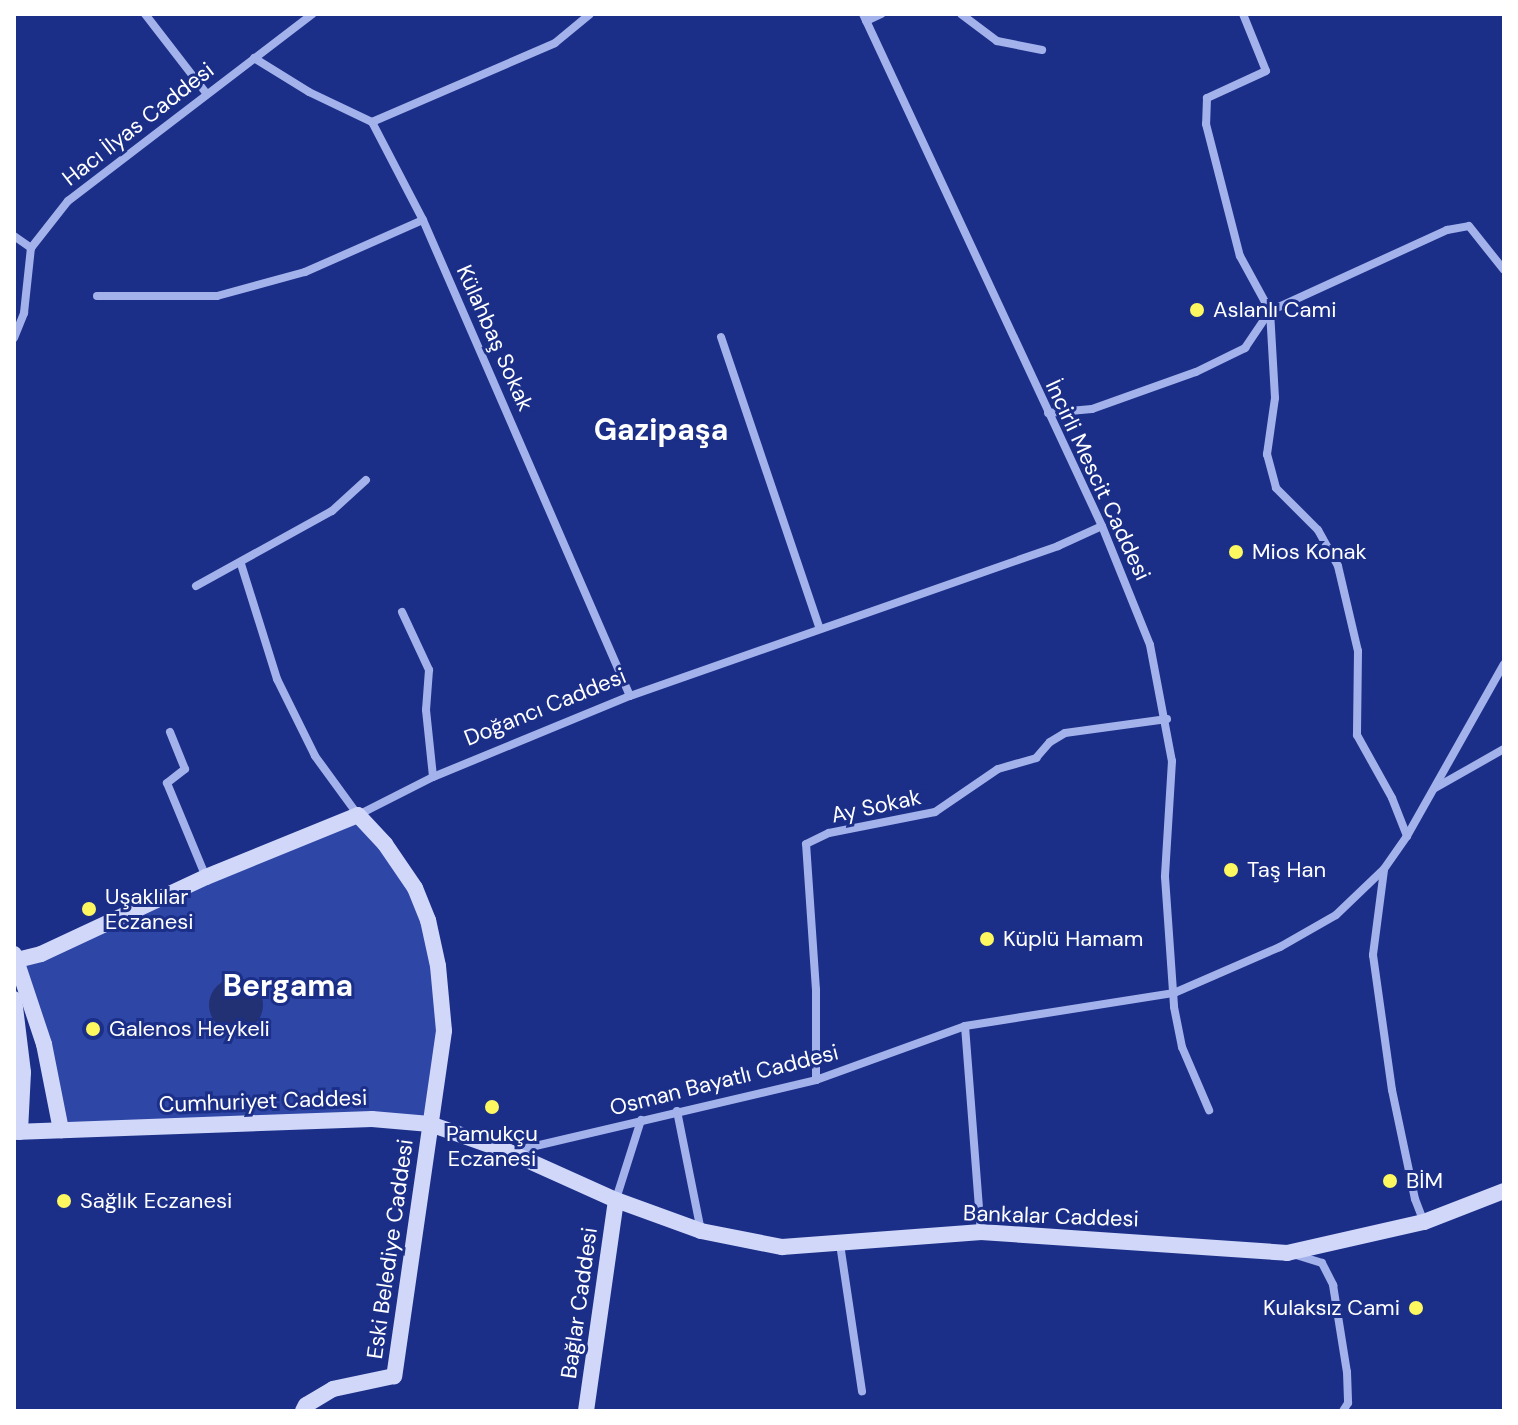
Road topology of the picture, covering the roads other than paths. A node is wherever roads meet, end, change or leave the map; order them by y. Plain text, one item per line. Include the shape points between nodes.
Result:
1 (145, 14) edge
2 (313, 14) edge
3 (590, 14) edge
4 (881, 14) edge
5 (961, 14) edge
6 (1243, 14) edge
7 (864, 18) edge
8 (1042, 50) dead end
9 (254, 58) junction
10 (206, 93) junction
11 (372, 122) junction
12 (423, 220) junction
13 (14, 236) edge
14 (31, 248) junction
15 (1503, 268) edge
16 (97, 296) dead end
17 (1270, 311) junction
18 (721, 337) dead end
19 (14, 338) edge
20 (1048, 413) junction
21 (366, 480) dead end
22 (1102, 526) junction
23 (241, 564) junction
24 (196, 586) dead end
25 (402, 612) dead end
26 (820, 629) junction
27 (1504, 664) edge
28 (630, 696) junction
29 (1167, 719) junction
30 (170, 732) dead end
31 (1504, 749) edge
32 (433, 777) junction
33 (1434, 788) junction
34 (358, 815) junction
35 (1407, 836) junction
36 (1384, 869) junction
37 (206, 877) junction
38 (16, 957) edge
39 (14, 984) edge
40 (1174, 993) junction
41 (14, 999) edge
42 (965, 1026) junction
43 (816, 1080) junction
44 (1209, 1110) dead end
45 (677, 1111) junction
46 (641, 1120) junction
47 (430, 1124) junction
48 (61, 1130) junction
49 (17, 1132) edge
50 (509, 1152) junction
51 (1502, 1195) edge
52 (616, 1200) junction
53 (1424, 1222) junction
54 (701, 1231) junction
55 (981, 1232) junction
56 (840, 1244) junction
57 (1287, 1253) junction
58 (862, 1391) dead end
59 (303, 1411) edge
60 (586, 1411) edge
61 (1343, 1411) edge

1 - 10 street
2 - 9 street, Hacı İlyas Caddesi
3 - 11 street via 555,43
4 - 7 street
5 - 8 street via 997,41
6 - 17 street via 1266,71 1207,98 1206,124 1240,256
7 - 20 street, İncirli Mescit Caddesi
9 - 10 street, Hacı İlyas Caddesi
9 - 11 street
10 - 14 street, Hacı İlyas Caddesi via 68,201
11 - 12 street, Külahbaş Sokak
12 - 16 street via 305,272 217,296
12 - 28 street, Külahbaş Sokak
13 - 14 street
14 - 19 street via 24,313
15 - 17 street via 1469,226 1447,230
17 - 20 street via 1245,348 1196,372 1092,409
17 - 35 street via 1275,398 1267,454 1276,488 1318,530 1338,566 1358,651 1357,735
18 - 26 street
20 - 22 street, İncirli Mescit Caddesi
21 - 23 street via 332,511
22 - 26 street, Doğancı Caddesi
22 - 29 street, İncirli Mescit Caddesi via 1150,645
23 - 24 street
23 - 34 street via 277,679 315,756
25 - 32 street via 429,670 426,710
26 - 28 street, Doğancı Caddesi
27 - 33 street, Osman Bayatlı Caddesi
28 - 32 street, Doğancı Caddesi
29 - 40 street, İncirli Mescit Caddesi via 1172,761 1165,877
29 - 43 street, Ay Sokak via 1065,733 1036,758 998,769 935,812 829,833 806,844
30 - 37 street via 185,769 167,783
31 - 33 street
32 - 34 street, Doğancı Caddesi
33 - 35 street, Osman Bayatlı Caddesi
34 - 37 main road, Doğancı Caddesi
34 - 47 main road via 415,888 428,920 444,1031
35 - 36 street, Osman Bayatlı Caddesi
36 - 40 street, Osman Bayatlı Caddesi via 1336,915 1280,947
36 - 53 street via 1373,955 1392,1090
37 - 38 main road, Doğancı Caddesi via 41,954
38 - 39 main road
38 - 48 main road via 44,1044
40 - 42 street, Osman Bayatlı Caddesi
40 - 44 street, İncirli Mescit Caddesi via 1182,1047
41 - 49 main road via 23,1072
42 - 43 street, Osman Bayatlı Caddesi
42 - 55 street
43 - 45 street, Osman Bayatlı Caddesi
45 - 46 street, Osman Bayatlı Caddesi
45 - 54 street
46 - 50 street, Osman Bayatlı Caddesi
46 - 52 street
47 - 48 main road, Cumhuriyet Caddesi via 372,1119
47 - 50 main road, Cumhuriyet Caddesi
47 - 59 main road, Eski Belediye Caddesi via 394,1376 333,1389
48 - 49 main road, Cumhuriyet Caddesi
50 - 52 main road, Bankalar Caddesi
51 - 53 main road, Bankalar Caddesi
52 - 54 main road, Bankalar Caddesi
52 - 60 main road, Bağlar Caddesi
53 - 57 main road, Bankalar Caddesi
54 - 56 main road, Bankalar Caddesi via 782,1247
55 - 56 main road, Bankalar Caddesi
55 - 57 main road, Bankalar Caddesi
56 - 58 street
57 - 61 street via 1322,1263 1333,1285 1347,1372 1348,1403

